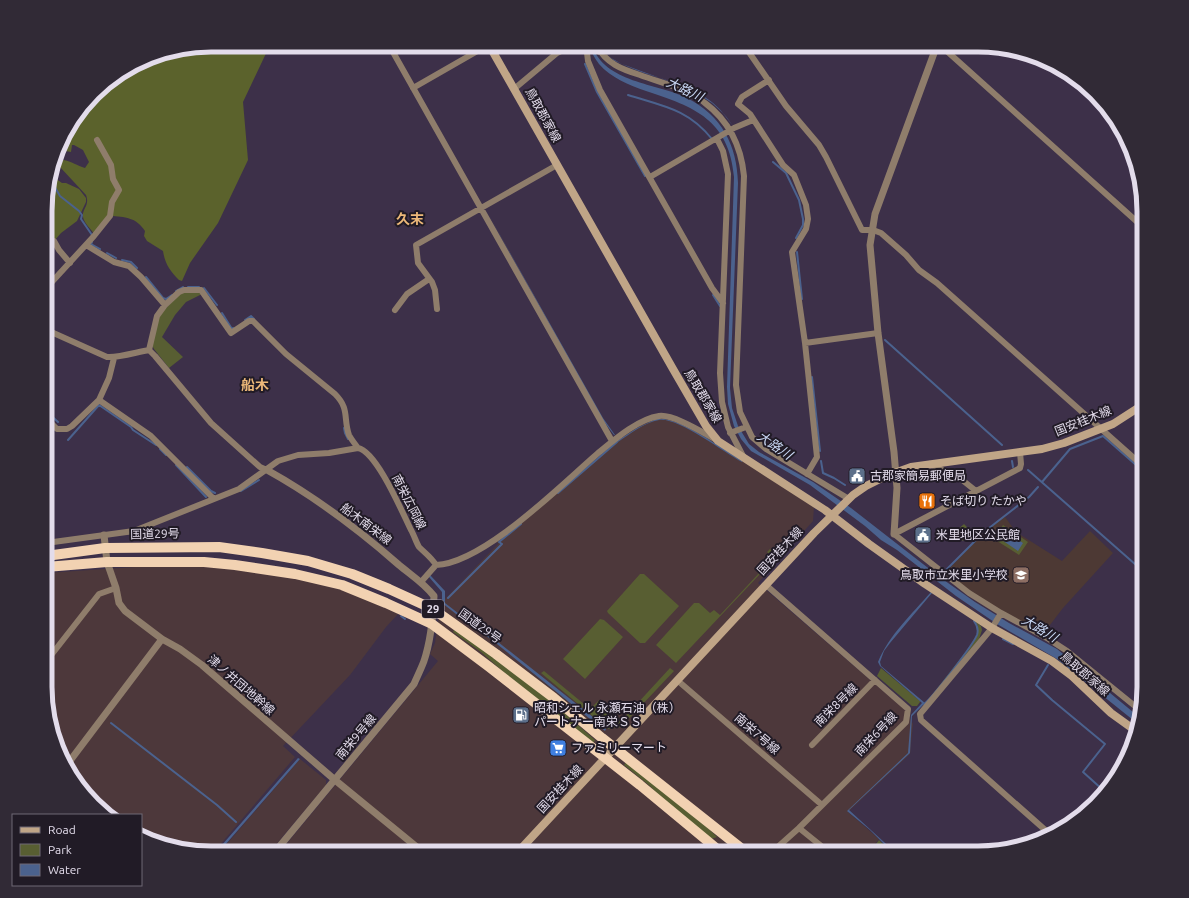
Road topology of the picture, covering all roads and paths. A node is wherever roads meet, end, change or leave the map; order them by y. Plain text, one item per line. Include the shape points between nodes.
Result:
1 (393, 52) edge
2 (476, 52) edge
3 (492, 52) edge
4 (559, 52) edge
5 (587, 52) edge
6 (600, 52) edge
7 (749, 52) edge
8 (935, 52) edge
9 (946, 52) edge
10 (769, 80) junction
11 (413, 88) junction
12 (514, 89) junction
13 (753, 120) junction
14 (731, 130) junction
15 (717, 139) junction
16 (97, 140) dead end
17 (557, 165) junction
18 (650, 177) junction
19 (480, 208) junction
20 (1137, 222) edge
21 (873, 230) junction
22 (52, 241) edge
23 (86, 245) junction
24 (70, 263) junction
25 (430, 279) junction
26 (52, 282) edge
27 (723, 303) junction
28 (165, 305) junction
29 (437, 309) dead end
30 (395, 310) dead end
31 (52, 332) edge
32 (878, 332) junction
33 (805, 343) junction
34 (149, 350) junction
35 (114, 358) junction
36 (99, 400) junction
37 (1137, 409) edge
38 (52, 425) edge
39 (746, 427) junction
40 (1100, 429) junction
41 (730, 433) junction
42 (612, 441) junction
43 (718, 441) junction
44 (358, 448) junction
45 (1020, 452) junction
46 (743, 456) junction
47 (1137, 461) edge
48 (930, 464) junction
49 (267, 470) junction
50 (896, 473) junction
51 (807, 474) junction
52 (976, 491) junction
53 (213, 498) junction
54 (847, 501) junction
55 (835, 512) junction
56 (894, 534) junction
57 (104, 535) junction
58 (52, 542) edge
59 (105, 548) junction
60 (52, 555) edge
61 (107, 562) junction
62 (436, 565) junction
63 (52, 567) edge
64 (421, 582) junction
65 (766, 585) junction
66 (116, 588) junction
67 (433, 610) junction
68 (1001, 613) junction
69 (432, 624) junction
70 (992, 626) junction
71 (162, 639) junction
72 (52, 654) edge
73 (678, 680) junction
74 (875, 680) junction
75 (1136, 707) edge
76 (1132, 728) edge
77 (812, 745) dead end
78 (614, 748) junction
79 (605, 758) junction
80 (70, 761) edge
81 (334, 780) junction
82 (822, 805) junction
83 (799, 828) junction
84 (1046, 831) edge
85 (280, 846) edge
86 (415, 846) edge
87 (523, 846) edge
88 (714, 846) edge
89 (738, 846) edge
90 (778, 846) edge
91 (821, 846) edge

1 - 11 street
2 - 11 street
3 - 12 main road, 鳥取郡家線
4 - 12 street
5 - 18 street via 600,90
6 - 14 street via 623,69 694,95 722,118
7 - 10 street
8 - 21 street via 875,214
9 - 20 street
10 - 13 street via 742,97 738,104
10 - 21 street via 786,106 819,145 862,230
11 - 19 street
12 - 17 main road, 鳥取郡家線
13 - 14 street
13 - 33 street via 783,166 794,175 806,205 806,229 792,252
14 - 15 street
14 - 39 street via 740,150 744,176 736,385 738,406
15 - 18 street
15 - 27 street via 723,151 728,174
16 - 23 street via 111,165 113,179 119,190 112,202 110,216
17 - 19 street
17 - 43 main road, 鳥取郡家線 via 706,426
18 - 27 street
19 - 25 street via 416,245 418,263
19 - 42 street
21 - 32 street via 870,245
21 - 40 street via 893,243 919,270 938,283
22 - 24 street
23 - 24 street
23 - 28 street via 114,262 129,266
24 - 26 street
25 - 29 street via 435,290
25 - 30 street via 407,294
27 - 41 street via 720,373
28 - 34 street via 157,316
28 - 44 street via 179,292 201,290 231,333 253,321 286,354 342,401 349,435
31 - 35 street via 106,357
32 - 33 street
32 - 50 street
33 - 51 street via 817,457
34 - 35 street
34 - 49 street via 211,423 260,467
35 - 36 street via 113,367
36 - 38 street via 67,429 57,430
36 - 53 street via 151,436
37 - 40 main road, 国安桂木線
39 - 41 street
39 - 51 street via 752,437 766,449
40 - 45 main road, 国安桂木線 via 1064,443
40 - 47 street
41 - 46 street
42 - 43 street via 635,426 659,416 670,416
42 - 62 street via 504,533 462,558
43 - 46 main road, 鳥取郡家線
44 - 49 street via 298,456 278,461
44 - 62 street, 南栄広岡線 via 374,460 419,546
45 - 48 main road, 国安桂木線
45 - 52 street via 1020,468
46 - 55 main road, 鳥取郡家線
48 - 50 main road, 国安桂木線
48 - 52 street
49 - 53 street via 239,489
49 - 64 street, 船木南栄線 via 338,516
50 - 54 main road, 国安桂木線 via 866,486
50 - 56 street
51 - 54 street
52 - 56 street
53 - 57 street via 134,531
54 - 55 main road, 国安桂木線
55 - 65 main road, 国安桂木線
55 - 70 main road, 鳥取郡家線 via 869,544
56 - 68 street via 969,593
57 - 58 street
57 - 59 street, 津ノ井団地幹線
59 - 60 highway, 国道29号 / 29
59 - 61 street, 津ノ井団地幹線
59 - 67 highway, 国道29号 / 29 via 219,547 301,560 366,579
61 - 63 highway, 29
61 - 66 street, 津ノ井団地幹線
61 - 69 highway, 29 via 204,562 295,574 342,585
62 - 64 street
64 - 67 street, 船木南栄線 via 434,596
65 - 73 main road, 国安桂木線
65 - 74 street, 南栄6号線
66 - 71 street, 津ノ井団地幹線 via 119,603 125,611
66 - 72 street via 99,594
67 - 69 street, 南栄9号線
67 - 78 highway, 国道29号 / 29 via 525,676
68 - 70 street
68 - 75 street via 1067,651
69 - 79 highway, 29
69 - 81 street, 南栄9号線 via 424,661 414,684
70 - 76 main road, 鳥取郡家線 via 1052,661
70 - 84 street via 920,714 921,720
71 - 80 street
71 - 81 street, 津ノ井団地幹線 via 202,665
73 - 78 main road, 国安桂木線
73 - 82 street, 南栄7号線
74 - 77 street, 南栄8号線
74 - 82 street, 南栄6号線 via 908,709 906,722
78 - 79 main road, 国安桂木線
78 - 89 highway, 国道29号 / 29
79 - 87 main road, 国安桂木線
79 - 88 highway, 29
81 - 85 street, 南栄9号線
81 - 86 street, 津ノ井団地幹線
82 - 83 street, 南栄6号線
83 - 90 street, 南栄6号線
83 - 91 street

